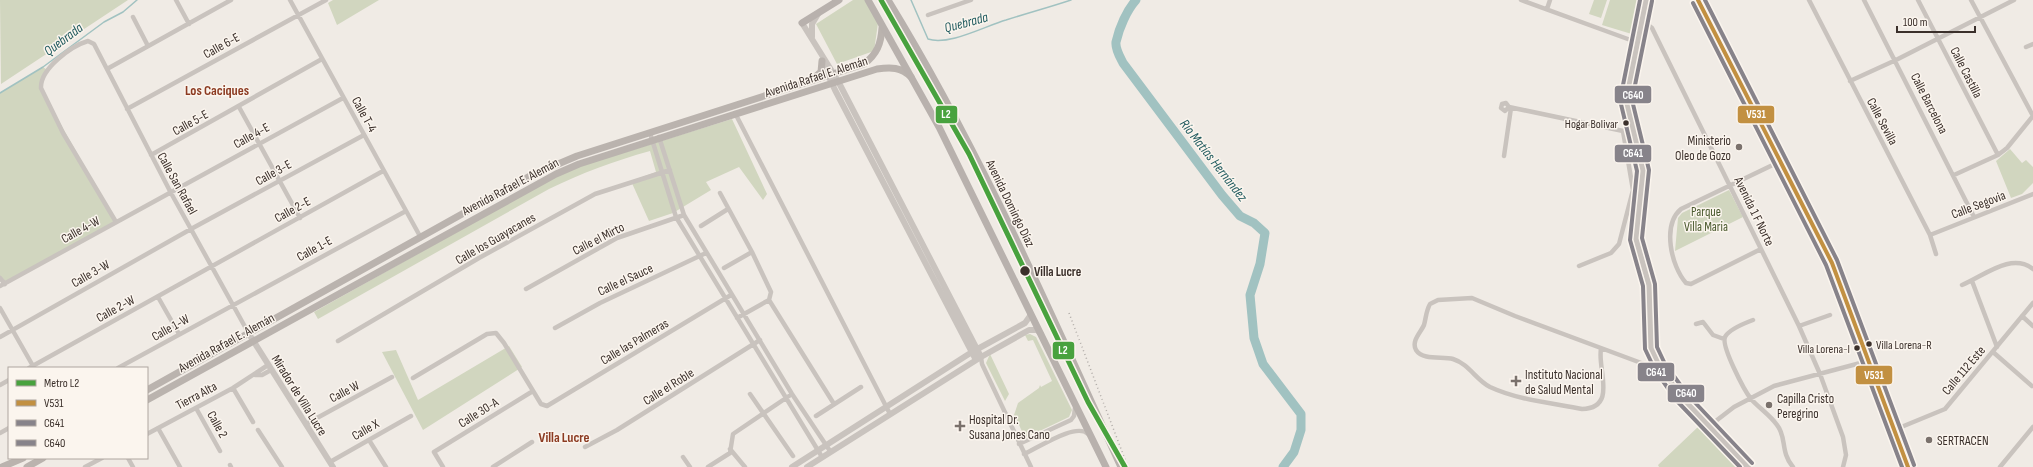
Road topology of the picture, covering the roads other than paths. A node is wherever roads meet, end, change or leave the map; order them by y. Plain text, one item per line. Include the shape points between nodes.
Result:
1 (176, 0) edge
2 (231, 0) edge
3 (290, 0) edge
4 (326, 0) edge
5 (868, 0) edge
6 (970, 0) edge
7 (1521, 0) edge
8 (1550, 0) edge
9 (1646, 0) edge
10 (1698, 0) edge
11 (1809, 0) edge
12 (1864, 0) edge
13 (1918, 0) edge
14 (1971, 0) edge
15 (2014, 0) edge
16 (225, 1) edge
17 (889, 1) edge
18 (836, 2) edge
19 (1547, 9) junction
20 (818, 12) junction
21 (928, 14) dead end
22 (298, 15) junction
23 (133, 16) dead end
24 (1980, 17) junction
25 (1642, 20) junction
26 (802, 23) joint
27 (189, 24) junction
28 (882, 28) junction
29 (812, 38) junction
30 (1937, 38) junction
31 (1636, 42) junction
32 (2033, 44) edge
33 (148, 46) junction
34 (2026, 47) dead end
35 (822, 58) junction
36 (322, 59) junction
37 (1896, 60) junction
38 (107, 69) junction
39 (830, 73) junction
40 (911, 77) junction
41 (812, 79) junction
42 (1850, 81) junction
43 (835, 82) junction
44 (343, 98) junction
45 (733, 106) junction
46 (238, 107) junction
47 (127, 109) junction
48 (736, 114) junction
49 (2033, 116) edge
50 (1632, 128) junction
51 (653, 131) junction
52 (1623, 131) junction
53 (364, 135) junction
54 (656, 140) junction
55 (259, 144) junction
56 (151, 155) junction
57 (1998, 155) junction
58 (1504, 156) dead end
59 (1781, 160) junction
60 (670, 170) junction
61 (384, 171) junction
62 (662, 173) junction
63 (1954, 175) junction
64 (279, 181) junction
65 (1730, 185) junction
66 (171, 193) junction
67 (720, 193) dead end
68 (2033, 194) edge
69 (728, 210) junction
70 (406, 211) junction
71 (684, 215) junction
72 (676, 217) junction
73 (1974, 217) junction
74 (300, 218) junction
75 (116, 222) junction
76 (701, 226) dead end
77 (191, 229) junction
78 (1930, 235) junction
79 (421, 238) junction
80 (1761, 249) junction
81 (752, 252) junction
82 (706, 253) junction
83 (1936, 254) dead end
84 (699, 256) junction
85 (1579, 266) dead end
86 (212, 267) junction
87 (724, 268) dead end
88 (2033, 269) edge
89 (0, 278) edge
90 (1972, 281) junction
91 (5, 284) junction
92 (1962, 285) dead end
93 (0, 286) edge
94 (526, 289) dead end
95 (731, 294) junction
96 (158, 297) junction
97 (724, 298) junction
98 (768, 300) junction
99 (2033, 303) edge
100 (232, 305) junction
101 (0, 308) edge
102 (1030, 311) junction
103 (744, 314) junction
104 (1830, 315) dead end
105 (2022, 316) junction
106 (737, 318) junction
107 (1753, 320) dead end
108 (1696, 324) dead end
109 (1799, 326) junction
110 (2033, 326) edge
111 (555, 328) dead end
112 (12, 330) junction
113 (179, 334) junction
114 (249, 334) junction
115 (1041, 334) junction
116 (0, 337) edge
117 (1724, 339) junction
118 (760, 340) junction
119 (253, 341) junction
120 (338, 341) dead end
121 (753, 345) junction
122 (1997, 347) junction
123 (1601, 349) junction
124 (975, 350) junction
125 (1992, 352) junction
126 (979, 358) junction
127 (1868, 362) junction
128 (31, 367) edge
129 (120, 367) edge
130 (270, 367) junction
131 (1660, 367) junction
132 (1820, 374) junction
133 (392, 377) dead end
134 (413, 378) dead end
135 (2032, 386) edge
136 (861, 387) dead end
137 (234, 388) junction
138 (148, 389) edge
139 (533, 391) junction
140 (750, 394) dead end
141 (792, 394) junction
142 (787, 398) junction
143 (1750, 398) junction
144 (148, 399) edge
145 (1074, 402) junction
146 (834, 404) junction
147 (886, 407) junction
148 (196, 408) junction
149 (763, 414) junction
150 (890, 414) junction
151 (411, 416) dead end
152 (816, 416) dead end
153 (254, 422) dead end
154 (306, 424) junction
155 (1708, 427) junction
156 (2033, 427) edge
157 (158, 428) junction
158 (258, 430) dead end
159 (1894, 430) junction
160 (148, 433) edge
161 (1092, 438) junction
162 (369, 440) junction
163 (532, 442) dead end
164 (1020, 444) junction
165 (826, 445) junction
166 (585, 446) dead end
167 (730, 449) junction
168 (818, 450) junction
169 (220, 451) dead end
170 (830, 451) junction
171 (1024, 454) junction
172 (793, 456) dead end
173 (683, 457) dead end
174 (822, 457) junction
175 (21, 459) edge
176 (41, 459) edge
177 (100, 459) edge
178 (332, 465) edge
179 (795, 466) edge
180 (2, 467) edge
181 (27, 467) edge
182 (85, 467) edge
183 (180, 467) edge
184 (282, 467) edge
185 (386, 467) edge
186 (443, 467) edge
187 (492, 467) edge
188 (690, 467) edge
189 (708, 467) edge
190 (745, 467) edge
191 (807, 467) edge
192 (1031, 467) edge
193 (1106, 467) edge
194 (1121, 467) edge
195 (1748, 467) edge
196 (1793, 467) edge
197 (1843, 467) edge
198 (1908, 467) edge
199 (2000, 467) edge

1 - 27 street
2 - 16 street
3 - 22 street, Calle T-4
4 - 22 street, Calle 6-E
5 - 28 main road
6 - 21 street
7 - 19 street
8 - 19 street
9 - 25 street
10 - 59 main road
11 - 42 street, Calle Sevilla
12 - 37 street, Calle Barcelona
13 - 30 street, Calle Castilla
14 - 24 street
15 - 24 street
16 - 27 street
17 - 194 main road, Avenida Domingo Díaz via 943,96 989,186 1065,343
18 - 20 main road
19 - 31 street
20 - 26 main road
20 - 29 street via 812,24
22 - 36 street, Calle T-4
22 - 47 street, Calle 6-E
23 - 33 street
24 - 30 street
24 - 49 street
25 - 31 street
25 - 65 street, Avenida 1 F Norte via 1652,28
26 - 29 street
27 - 33 street
28 - 39 main road, Avenida Rafael E. Alemán via 876,52 864,64
28 - 40 main road
29 - 35 street
30 - 37 street
30 - 57 street, Calle Castilla
31 - 50 street via 1626,100
32 - 34 street
33 - 38 street
35 - 39 street via 826,59
35 - 41 main road via 821,72
36 - 44 street, Calle T-4
36 - 46 street, Calle 5-E
37 - 42 street
37 - 63 street, Calle Barcelona
38 - 47 street, Calle San Rafael
38 - 75 street, Calle San Rafael via 94,44 90,41 85,42 50,66 41,81 41,88
39 - 41 main road, Avenida Rafael E. Alemán
39 - 43 street
40 - 43 main road, Avenida Rafael E. Alemán via 904,71 886,68
40 - 102 main road via 940,127
41 - 45 main road, Avenida Rafael E. Alemán
42 - 78 street, Calle Sevilla
43 - 48 main road, Avenida Rafael E. Alemán
43 - 124 street
44 - 53 street, Calle T-4
44 - 55 street, Calle 4-E
45 - 48 street
45 - 51 main road, Avenida Rafael E. Alemán
46 - 55 street
46 - 56 street, Calle 5-E
47 - 56 street, Calle San Rafael
48 - 54 main road, Avenida Rafael E. Alemán
48 - 147 street
49 - 57 street via 2009,146
50 - 52 street
50 - 131 street via 1643,171 1636,239 1649,285 1650,344
51 - 54 street
51 - 54 street
51 - 79 main road, Avenida Rafael E. Alemán via 577,156 530,176
52 - 58 street via 1510,108
52 - 85 street via 1634,190 1619,244 1611,253
53 - 61 street, Calle T-4
53 - 64 street, Calle 3-E
54 - 60 street
54 - 62 street
54 - 119 main road, Avenida Rafael E. Alemán via 551,176
55 - 64 street
55 - 66 street, Calle 4-E
56 - 66 street, Calle San Rafael
57 - 63 street
59 - 65 street
59 - 127 main road via 1832,263
60 - 62 street, Calle los Guayacanes
60 - 71 street
61 - 70 street, Calle T-4
61 - 74 street, Calle 2-E
62 - 72 street
62 - 120 street, Calle los Guayacanes via 595,194 479,258
63 - 73 street, Calle Barcelona
64 - 74 street
64 - 77 street, Calle 3-E
65 - 80 street, Avenida 1 F Norte
65 - 80 street via 1676,213 1670,235 1673,261 1683,280 1691,284
66 - 75 street, Calle 4-W
66 - 77 street, Calle San Rafael
67 - 69 street
68 - 73 street, Calle Segovia
69 - 76 street
69 - 81 street
70 - 79 street, Calle T-4
70 - 100 street, Calle 1-E
71 - 72 street, Calle el Mirto
71 - 82 street
72 - 84 street
72 - 94 street, Calle el Mirto via 618,238
73 - 78 street, Calle Segovia
74 - 86 street, Calle 2-E
75 - 91 street, Calle 4-W
77 - 86 street, Calle San Rafael
77 - 112 street, Calle 3-W
78 - 83 street, Calle Sevilla
79 - 114 main road, Avenida Rafael E. Alemán
80 - 109 street, Avenida 1 F Norte
81 - 87 street
81 - 98 street via 771,292
82 - 84 street, Calle el Sauce
82 - 95 street
84 - 97 street
84 - 111 street, Calle el Sauce via 600,303
86 - 96 street, Calle 2-W
86 - 100 street, Calle San Rafael
88 - 90 street via 2024,263 2009,263
89 - 91 street
90 - 92 street
90 - 122 street
91 - 93 street, Calle 4-W
95 - 97 street, Calle las Palmeras
95 - 103 street
96 - 113 street
96 - 128 street, Calle 2-W
97 - 106 street
97 - 139 street, Calle las Palmeras via 547,406 541,404
98 - 103 street
98 - 146 street
99 - 105 street, Calle 112 Este
100 - 113 street, Calle 1-W
100 - 114 street, Calle San Rafael
101 - 112 street
102 - 115 main road
102 - 124 street via 1025,323
103 - 106 street
103 - 118 street
104 - 109 street
105 - 110 street
105 - 122 street, Calle 112 Este
106 - 121 street
107 - 117 street via 1732,331
108 - 117 street via 1704,322 1713,335
109 - 132 street, Avenida 1 F Norte
112 - 116 street, Calle 3-W
112 - 128 street
113 - 129 street, Calle 1-W
114 - 119 street, Mirador de Villa Lucre
114 - 138 main road, Avenida Rafael E. Alemán
115 - 126 street via 1037,330 1029,330
115 - 145 main road
117 - 143 street via 1725,349
118 - 121 street, Calle el Roble
118 - 141 street
119 - 130 street, Mirador de Villa Lucre
119 - 144 main road, Avenida Rafael E. Alemán
121 - 142 street
121 - 166 street, Calle el Roble via 617,430
122 - 125 street, Calle 112 Este
123 - 123 street via 1468,297 1438,300 1430,304 1424,326 1415,343 1419,353 1454,360 1468,368 1481,382 1494,388 1531,399 1582,409 1596,404 1604,393
123 - 131 street via 1652,367
124 - 126 street
124 - 147 street
125 - 135 street
125 - 159 street, Calle 112 Este via 1945,409
126 - 150 street
126 - 164 street
127 - 132 street
127 - 159 main road
130 - 137 street, Tierra Alta
130 - 154 street, Mirador de Villa Lucre
131 - 155 street via 1682,398
132 - 143 street via 1786,382
132 - 197 street, Avenida 1 F Norte via 1846,448
133 - 154 street, Calle W
134 - 139 street via 487,334 496,333
136 - 146 street
137 - 148 street, Tierra Alta
137 - 153 street
139 - 186 street, Calle 30-A via 434,452
140 - 149 street
141 - 142 street
141 - 165 street
142 - 149 street
142 - 168 street
143 - 155 street
143 - 196 street via 1778,426 1785,455
145 - 161 main road
145 - 164 street via 1076,410 1071,420
146 - 152 street
147 - 150 street
147 - 165 street
148 - 157 street, Tierra Alta
148 - 169 street, Calle 2
149 - 167 street via 733,434
149 - 172 street
150 - 170 street
151 - 162 street, Calle X
154 - 178 street, Mirador de Villa Lucre
155 - 195 street
156 - 199 street
157 - 160 street, Tierra Alta
157 - 183 street
158 - 184 street
159 - 198 main road
161 - 171 street via 1085,431 1075,430
161 - 193 main road
162 - 178 street, Calle X
162 - 185 street
163 - 187 street
164 - 171 street
165 - 168 street
165 - 170 street
167 - 189 street via 730,453
167 - 190 street
168 - 174 street
168 - 179 street
170 - 174 street
171 - 192 street
173 - 188 street
174 - 191 street
175 - 180 main road
176 - 181 main road
177 - 182 street

